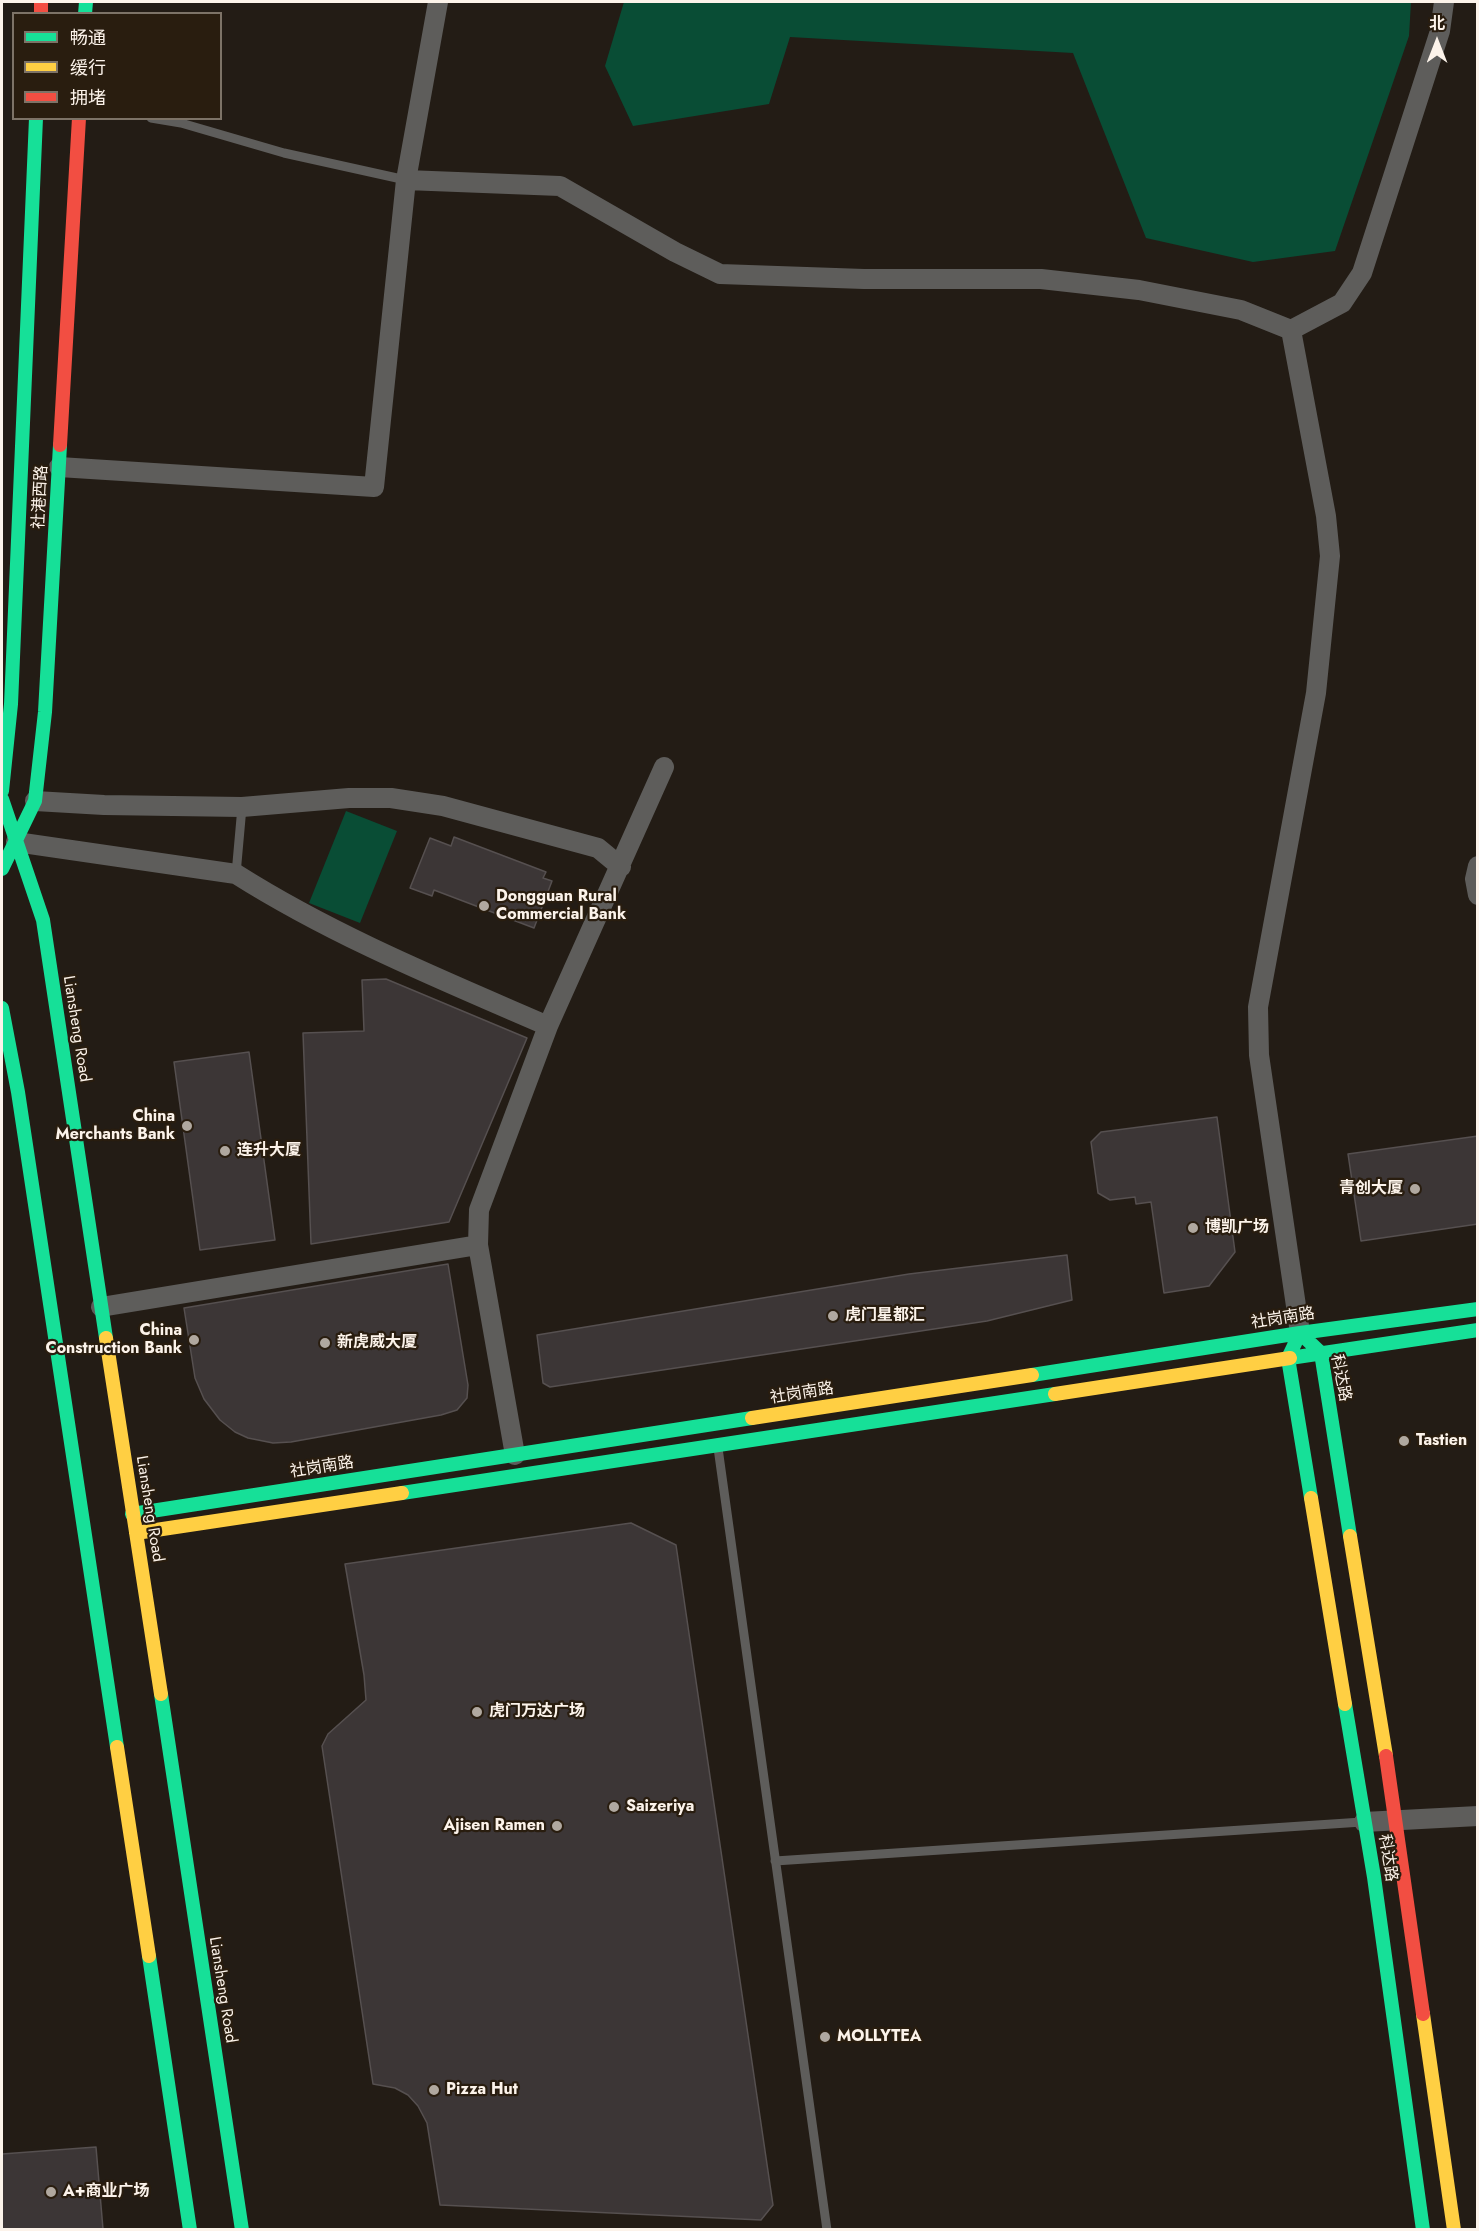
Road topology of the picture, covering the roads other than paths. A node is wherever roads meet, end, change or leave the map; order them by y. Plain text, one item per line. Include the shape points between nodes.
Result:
1 (438, 2) edge
2 (1444, 2) edge
3 (36, 120) edge
4 (79, 120) edge
5 (163, 120) edge
6 (406, 180) junction
7 (1290, 330) junction
8 (59, 467) junction
9 (15, 612) junction
10 (2, 627) edge
11 (664, 767) dead end
12 (2, 791) edge
13 (2, 799) edge
14 (35, 801) junction
15 (242, 807) junction
16 (16, 842) junction
17 (1478, 866) edge
18 (621, 867) junction
19 (2, 869) edge
20 (236, 874) junction
21 (1478, 895) edge
22 (2, 1008) edge
23 (548, 1026) junction
24 (478, 1245) junction
25 (101, 1307) junction
26 (1478, 1309) edge
27 (1478, 1329) edge
28 (1300, 1333) junction
29 (1321, 1353) junction
30 (1288, 1358) junction
31 (714, 1425) junction
32 (717, 1444) junction
33 (515, 1455) junction
34 (132, 1514) junction
35 (136, 1533) junction
36 (1478, 1816) edge
37 (1396, 1820) junction
38 (1364, 1822) junction
39 (775, 1861) junction
40 (190, 2229) edge
41 (242, 2229) edge
42 (827, 2229) edge
43 (1423, 2229) edge
44 (1454, 2229) edge

1 - 6 street
2 - 7 street via 1440,31 1362,273 1342,303
3 - 9 street, 社港西路
4 - 8 street, 社港西路
5 - 6 lane via 284,153
6 - 7 street via 560,186 720,274 1041,279 1139,290 1241,310
6 - 8 street via 374,487
7 - 28 street via 1326,516 1330,556 1316,693 1258,1007 1259,1055
8 - 14 street, 社港西路 via 45,712
9 - 10 street
9 - 12 street, 社港西路
11 - 18 street
13 - 16 street, Liansheng Road
14 - 15 street
14 - 16 street, 社港西路
15 - 18 street via 349,798 412,801 598,848
15 - 20 lane
16 - 19 street, 社港西路
16 - 20 street
16 - 25 street, Liansheng Road via 43,920
17 - 21 street
18 - 23 street
20 - 23 street via 381,953
22 - 40 street via 18,1092
23 - 24 street via 479,1210
24 - 25 street
24 - 33 street
25 - 34 street, Liansheng Road
26 - 28 street, 社岗南路
27 - 29 street
28 - 29 street, 科达路
28 - 30 street
28 - 31 street, 社岗南路
29 - 30 street
29 - 37 street, 科达路
30 - 32 street
30 - 38 street, 科达路
31 - 32 lane
31 - 33 street, 社岗南路
32 - 35 street
32 - 39 lane
33 - 34 street, 社岗南路
34 - 35 street, Liansheng Road
35 - 41 street, Liansheng Road
36 - 37 street
37 - 38 street
37 - 44 street, 科达路
38 - 39 lane
38 - 43 street, 科达路
39 - 42 lane

